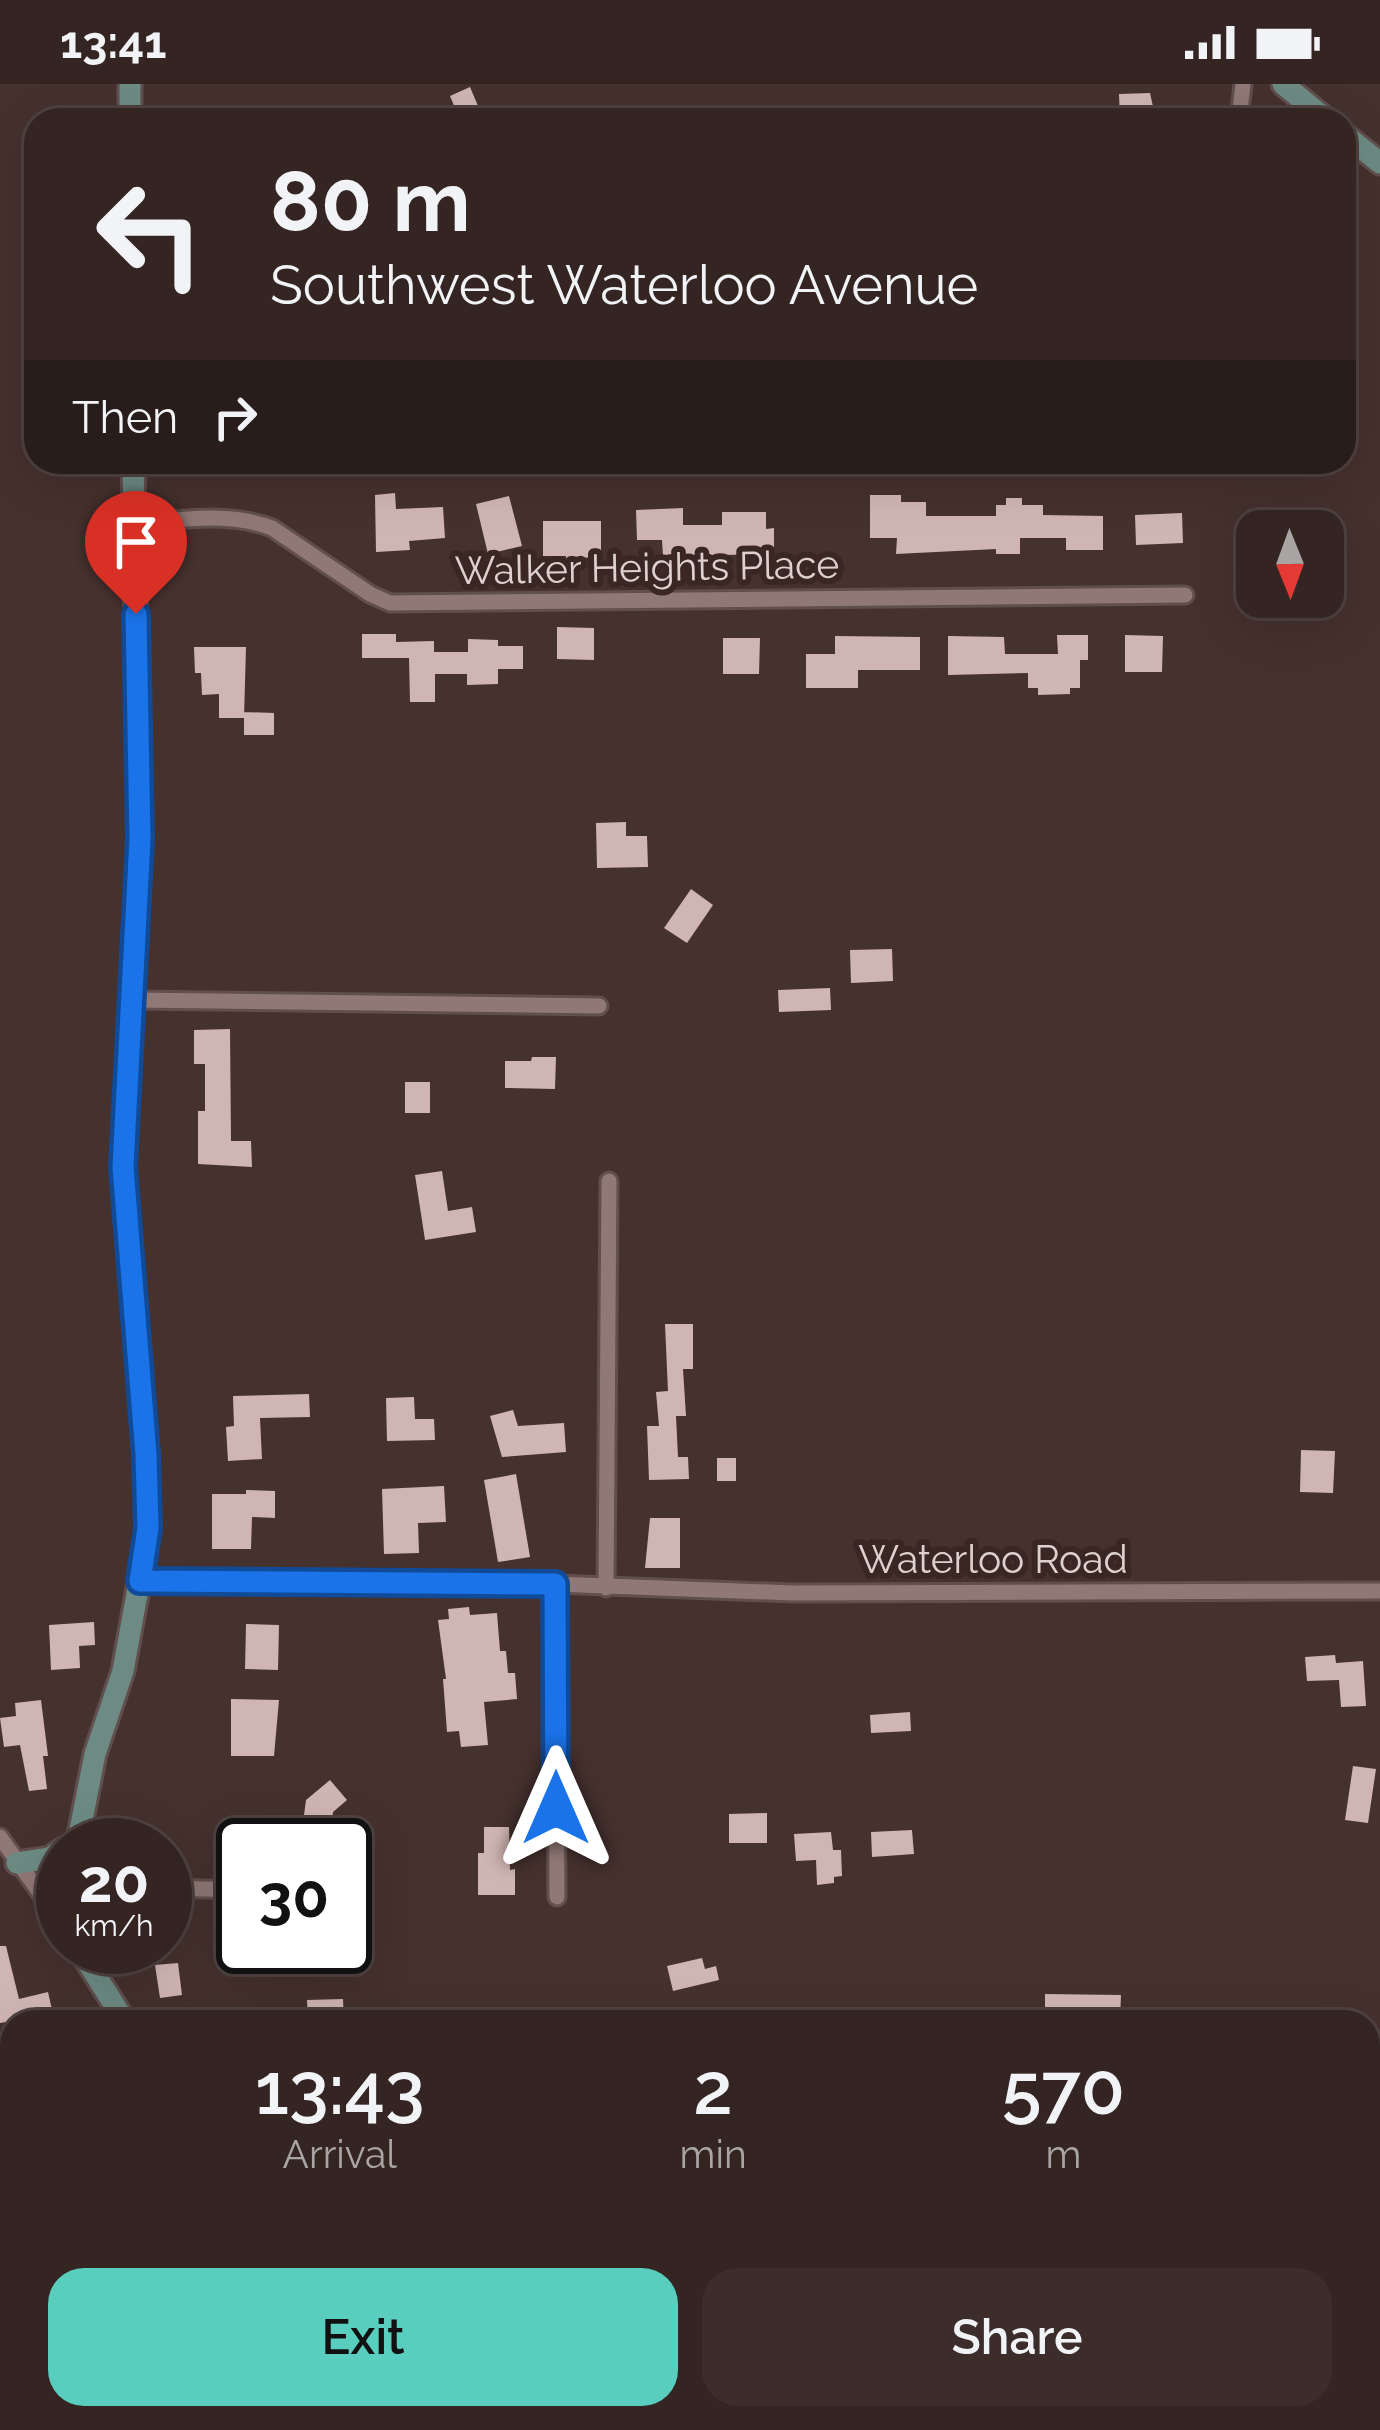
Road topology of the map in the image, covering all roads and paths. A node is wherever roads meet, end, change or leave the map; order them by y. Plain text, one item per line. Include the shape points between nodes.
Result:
1 (1283, 84) edge
2 (1312, 108) edge
3 (1356, 144) edge
4 (1380, 164) edge
5 (134, 474) edge
6 (134, 524) junction
7 (1185, 595) dead end
8 (133, 1000) junction
9 (599, 1006) dead end
10 (609, 1181) dead end
11 (140, 1581) junction
12 (555, 1584) junction
13 (606, 1588) junction
14 (1380, 1591) edge
15 (78, 1818) edge
16 (0, 1838) edge
17 (36, 1860) edge
18 (17, 1863) junction
19 (36, 1889) edge
20 (557, 1897) dead end
21 (95, 1974) edge
22 (117, 2010) edge

1 - 2 street
3 - 4 street
5 - 6 street
6 - 7 street, Walker Heights Place via 254,521 390,603
6 - 8 street via 140,839
8 - 9 street
8 - 11 street via 123,1167 146,1454
10 - 13 street
11 - 12 street, Waterloo Road
11 - 15 street via 123,1671
12 - 13 street, Waterloo Road
12 - 20 street
13 - 14 street, Waterloo Road
16 - 18 street
17 - 18 street
18 - 19 street
21 - 22 street

